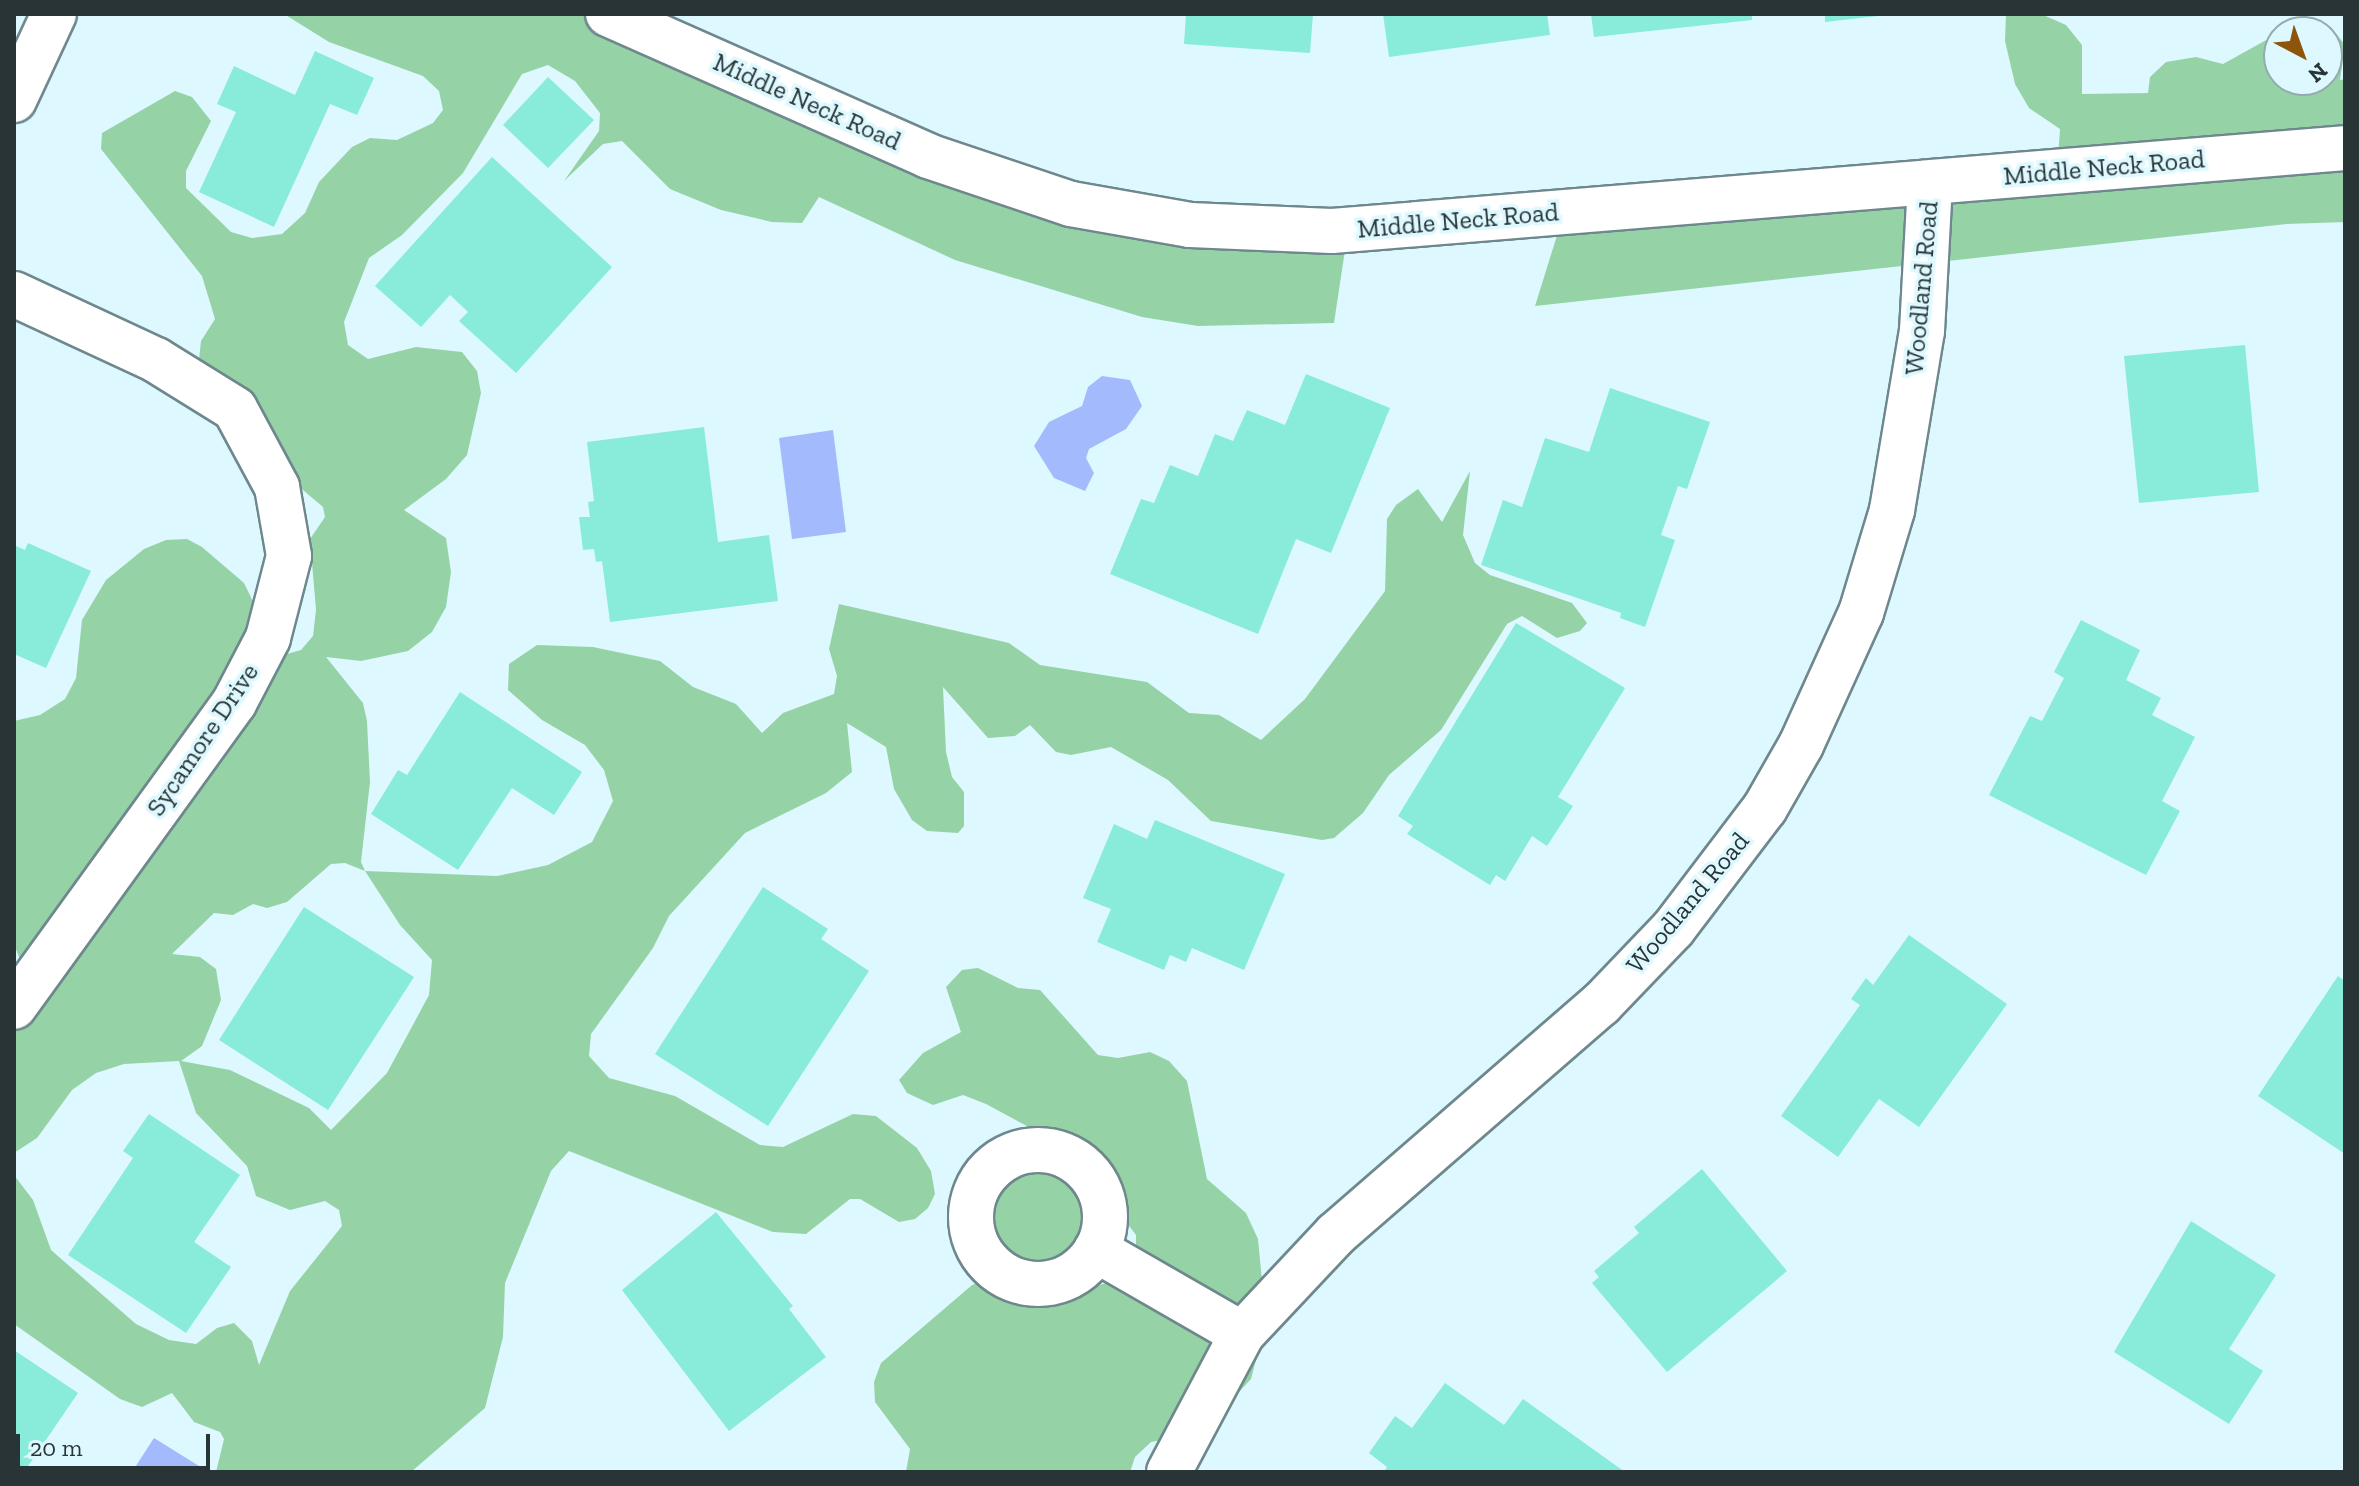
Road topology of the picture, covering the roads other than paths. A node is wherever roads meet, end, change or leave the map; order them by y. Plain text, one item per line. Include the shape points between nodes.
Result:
1 (54, 14) edge
2 (608, 14) edge
3 (14, 100) edge
4 (2345, 148) edge
5 (1930, 183) junction
6 (14, 294) edge
7 (14, 1007) edge
8 (1096, 1250) dead end
9 (1242, 1334) junction
10 (1169, 1472) edge

1 - 3 street
2 - 5 street, Middle Neck Road via 928,156 1071,204 1190,225 1332,231
4 - 5 street, Middle Neck Road
5 - 9 street, Woodland Road via 1922,331 1892,510 1856,627 1765,808 1673,929 1601,1004 1336,1234
6 - 7 street, Sycamore Drive via 156,360 235,409 277,487 289,556 268,638 234,703
8 - 9 street
9 - 10 street, Woodland Road

